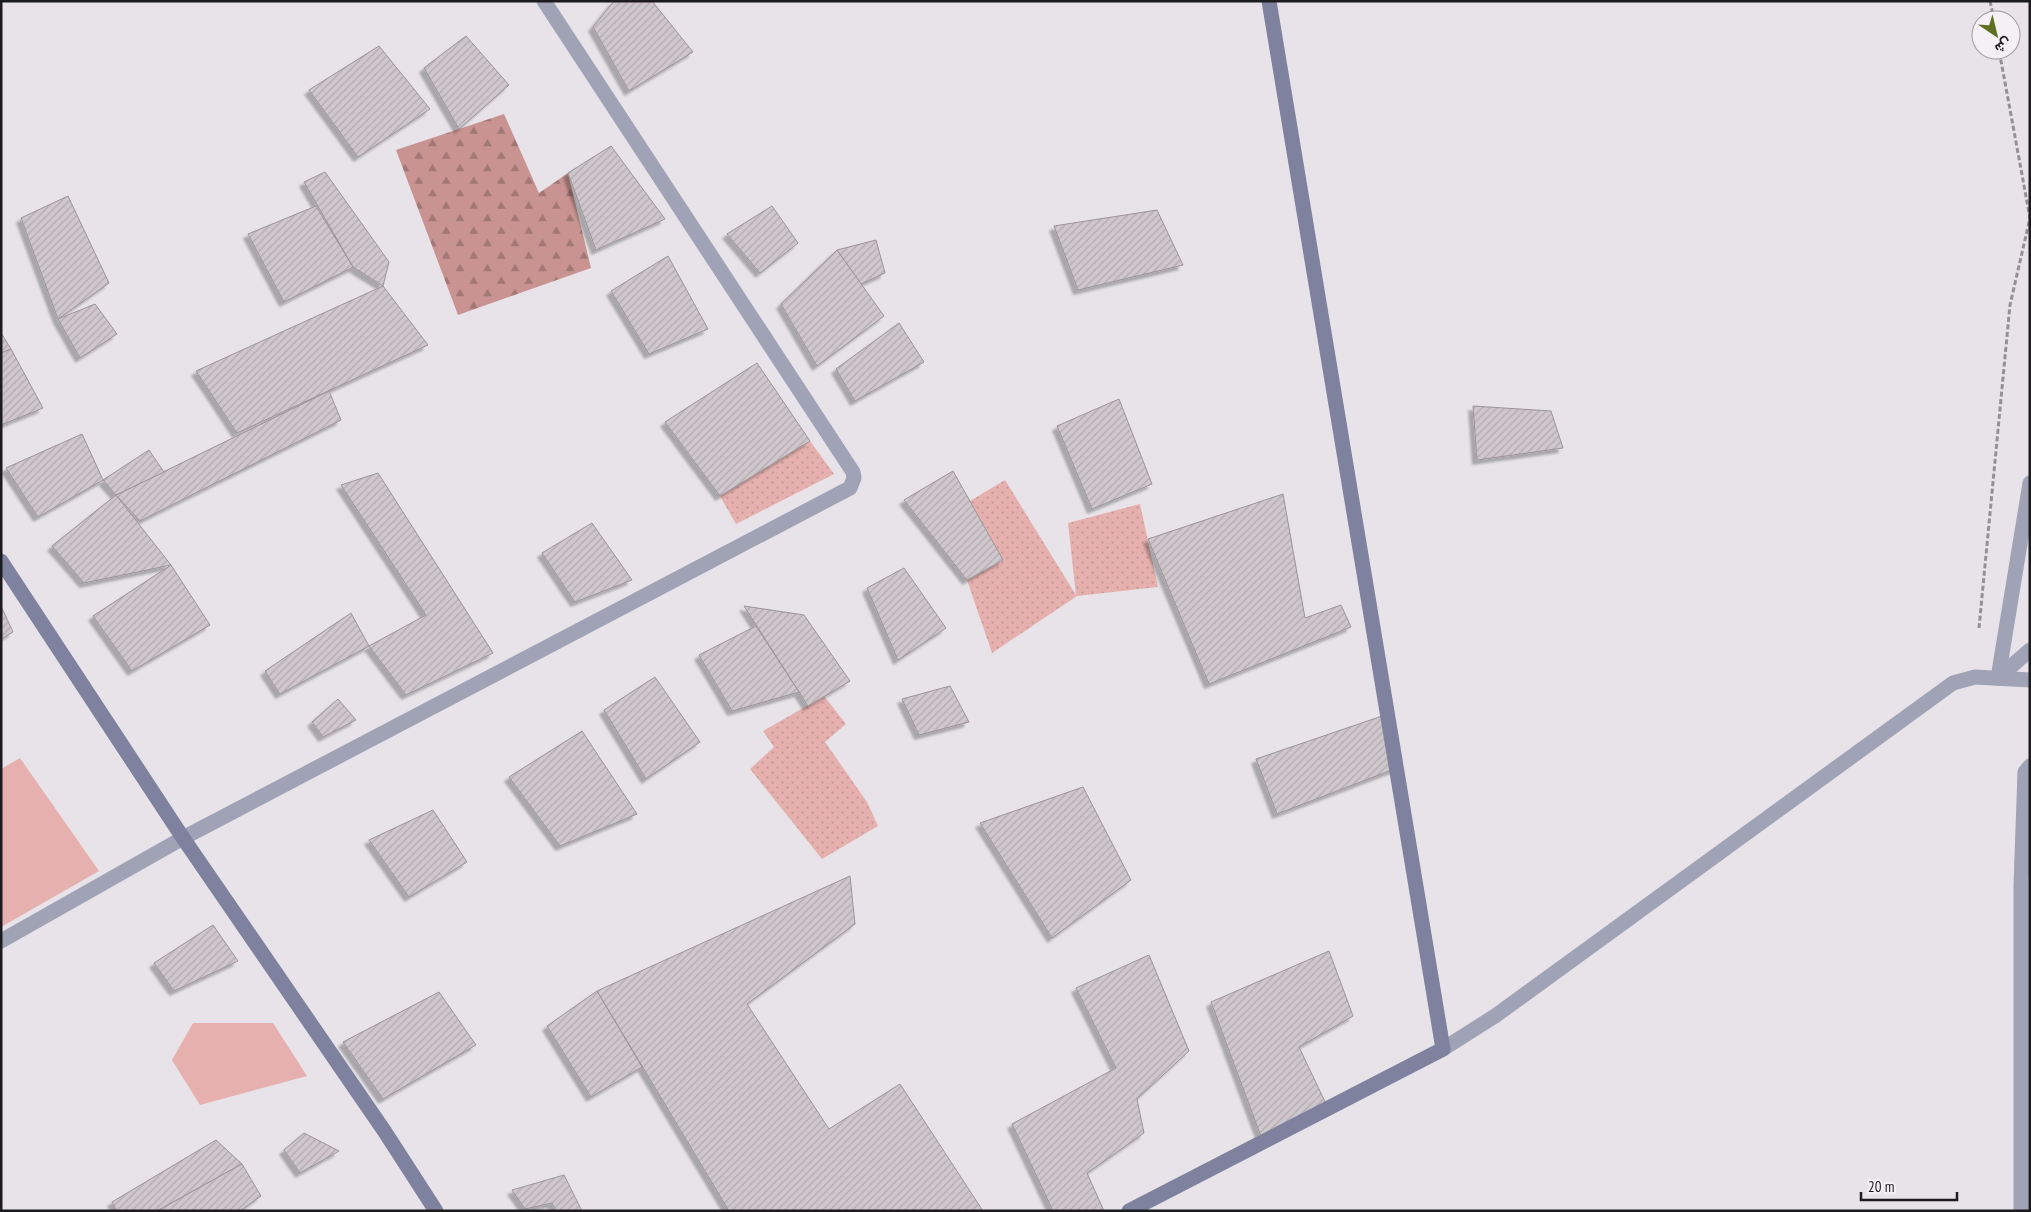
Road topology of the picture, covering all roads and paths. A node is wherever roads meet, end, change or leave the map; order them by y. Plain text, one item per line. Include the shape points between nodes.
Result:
1 (544, 1) edge
2 (1269, 1) edge
3 (2001, 60) edge
4 (2030, 483) edge
5 (1, 561) edge
6 (1978, 638) dead end
7 (2030, 650) edge
8 (1998, 678) junction
9 (2030, 680) edge
10 (2030, 766) edge
11 (183, 838) junction
12 (1, 941) edge
13 (1443, 1049) junction
14 (436, 1211) edge
15 (1130, 1211) edge
16 (2021, 1211) edge

1 - 11 street via 853,472 852,483 846,492
2 - 13 street
3 - 6 path via 2030,218 2010,305
4 - 8 street
5 - 11 street
7 - 8 street
8 - 9 street
8 - 13 street via 1975,677 1953,683 1495,1016
10 - 16 street via 2025,772 2021,885
11 - 12 street
11 - 14 street
13 - 15 street

